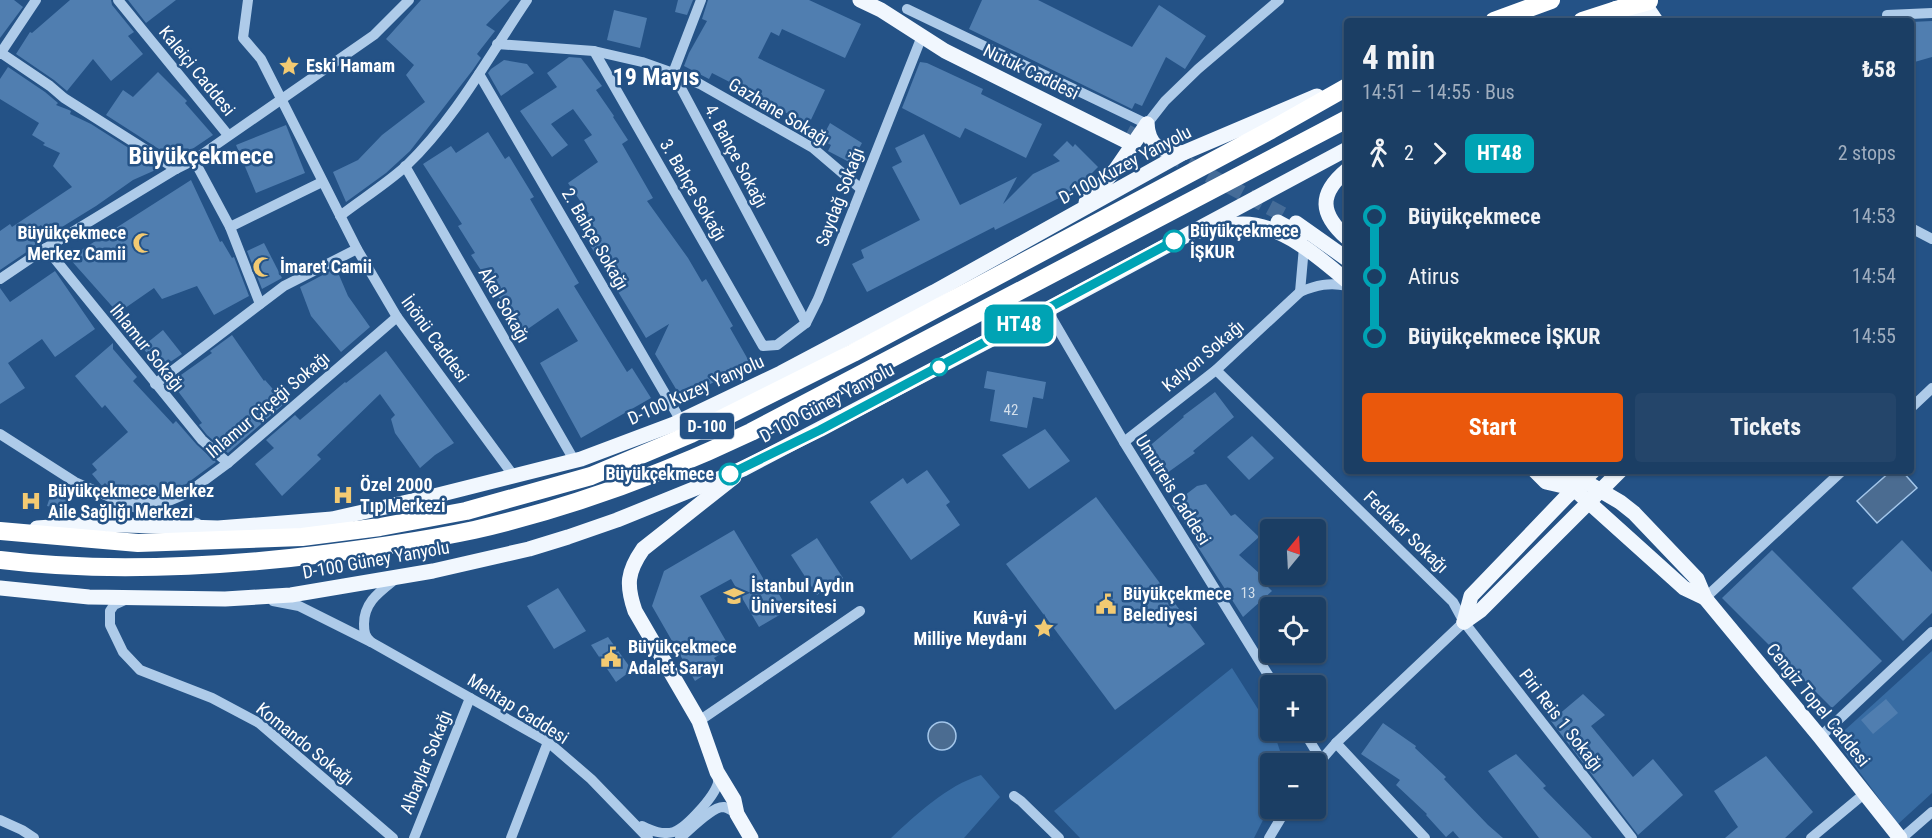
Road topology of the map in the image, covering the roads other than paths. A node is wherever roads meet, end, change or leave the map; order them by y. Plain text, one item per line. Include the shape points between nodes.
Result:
1 (118, 0) edge
2 (248, 0) edge
3 (409, 0) edge
4 (528, 0) edge
5 (701, 0) edge
6 (860, 0) edge
7 (1551, 0) edge
8 (1648, 0) edge
9 (33, 1) edge
10 (1272, 2) edge
11 (1620, 5) edge
12 (907, 11) edge
13 (1932, 13) edge
14 (1887, 15) dead end
15 (1502, 18) edge
16 (1589, 18) edge
17 (1635, 18) edge
18 (1655, 18) edge
19 (922, 36) junction
20 (497, 44) junction
21 (594, 51) junction
22 (0, 54) edge
23 (673, 73) junction
24 (479, 74) junction
25 (1344, 83) edge
26 (1344, 89) edge
27 (282, 99) junction
28 (1344, 121) edge
29 (1148, 124) junction
30 (228, 135) junction
31 (1126, 136) tunnel mouth
32 (1344, 151) edge
33 (1182, 153) junction
34 (194, 160) junction
35 (405, 166) junction
36 (176, 169) junction
37 (1344, 172) edge
38 (322, 182) junction
39 (861, 189) junction
40 (1076, 213) junction
41 (340, 216) junction
42 (230, 227) junction
43 (1914, 230) edge
44 (1192, 232) junction
45 (1344, 235) edge
46 (1932, 239) edge
47 (1304, 247) junction
48 (46, 249) junction
49 (357, 249) junction
50 (1344, 257) edge
51 (1344, 266) edge
52 (1344, 278) edge
53 (0, 279) edge
54 (1344, 285) edge
55 (1300, 292) junction
56 (260, 304) junction
57 (1047, 310) junction
58 (397, 317) junction
59 (806, 323) junction
60 (763, 346) joint
61 (1216, 370) junction
62 (155, 384) junction
63 (1932, 388) edge
64 (1914, 405) edge
65 (681, 421) junction
66 (0, 434) edge
67 (1124, 442) junction
68 (574, 460) junction
69 (228, 463) junction
70 (743, 469) junction
71 (1538, 474) edge
72 (1566, 474) edge
73 (1617, 474) edge
74 (1839, 474) edge
75 (513, 475) junction
76 (1582, 478) edge
77 (1602, 491) junction
78 (116, 501) junction
79 (1590, 502) junction
80 (218, 528) junction
81 (0, 531) edge
82 (0, 560) edge
83 (400, 575) junction
84 (0, 588) edge
85 (128, 598) junction
86 (1705, 598) junction
87 (225, 599) junction
88 (860, 611) dead end
89 (1464, 622) junction
90 (1932, 632) edge
91 (371, 642) junction
92 (1268, 675) edge
93 (470, 698) junction
94 (699, 721) junction
95 (1820, 737) junction
96 (548, 742) junction
97 (1336, 743) junction
98 (1326, 754) edge
99 (717, 772) junction
100 (1864, 794) junction
101 (1014, 796) dead end
102 (1932, 812) edge
103 (737, 814) junction
104 (1280, 819) edge
105 (0, 820) edge
106 (633, 822) junction
107 (34, 838) edge
108 (393, 838) edge
109 (414, 838) edge
110 (511, 838) edge
111 (648, 838) edge
112 (680, 838) edge
113 (751, 838) edge
114 (1059, 838) edge
115 (1269, 838) edge
116 (1425, 838) edge
117 (1632, 838) edge
118 (1811, 838) edge
119 (1901, 838) edge

1 - 30 street, Kaleiçi Caddesi
2 - 27 street, İnönü Caddesi via 243,38 261,59
3 - 27 street via 374,35
4 - 20 street
5 - 23 street
6 - 12 main road, Nutuk Caddesi
7 - 15 highway
8 - 11 highway, bridge
8 - 18 main road
9 - 22 street
10 - 29 street via 1165,101
11 - 16 highway
11 - 17 main road
12 - 19 main road, Nutuk Caddesi
12 - 29 street
13 - 14 street
19 - 31 main road, Nutuk Caddesi via 945,51
19 - 39 street, Saydağ Sokağı
20 - 21 street, Gazhane Sokağı
20 - 24 street
21 - 23 street, Gazhane Sokağı
21 - 60 street, 3. Bahçe Sokağı
22 - 36 street
23 - 39 street, Gazhane Sokağı via 700,84 813,148
23 - 59 street, 4. Bahçe Sokağı
24 - 35 street via 444,123
24 - 65 street, 2. Bahçe Sokağı
25 - 33 main road, D-100 Kuzey Yanyolu
26 - 81 highway, D-100 via 853,353 691,434 591,476 466,511 302,537 138,543
27 - 30 street
27 - 38 street, İnönü Caddesi
28 - 82 highway, D-100 via 793,411 708,452 595,495 473,530 268,560 99,567
29 - 33 main road via 1149,139 1156,146 1166,152
29 - 40 main road via 1116,169
30 - 34 street
32 - 44 main road, D-100 Güney Yanyolu
33 - 40 main road, D-100 Kuzey Yanyolu
34 - 36 street
34 - 42 street
35 - 41 street
35 - 68 street, Akel Sokağı
36 - 48 street
37 - 45 main road via 1325,200 1326,211
38 - 41 street, İnönü Caddesi
38 - 42 street
39 - 59 street, Saydağ Sokağı
40 - 65 main road, D-100 Kuzey Yanyolu via 781,373
41 - 49 street, İnönü Caddesi
42 - 56 street
43 - 46 street
44 - 47 main road via 1241,224 1260,226
44 - 57 main road, D-100 Güney Yanyolu
47 - 52 main road
47 - 55 street
48 - 53 street
48 - 62 street, Ihlamur Sokağı
49 - 56 street via 284,286
49 - 58 street, İnönü Caddesi
50 - 51 main road via 1281,218
54 - 55 street, Kalyon Sokağı via 1314,286
55 - 61 street, Kalyon Sokağı
56 - 62 street
57 - 67 street, Umutreis Caddesi
57 - 70 main road, D-100 Güney Yanyolu
58 - 69 street, Ihlamur Çiçeği Sokağı
58 - 75 street, İnönü Caddesi
59 - 60 street, Saydağ Sokağı via 777,345
61 - 67 street, Kalyon Sokağı
61 - 89 street, Fedakar Sokağı via 1453,602
62 - 69 street, Ihlamur Sokağı via 202,440
63 - 64 street
65 - 68 main road, D-100 Kuzey Yanyolu
66 - 78 street via 75,482
67 - 92 street, Umutreis Caddesi
68 - 75 main road, D-100 Kuzey Yanyolu
69 - 78 street, Ihlamur Çiçeği Sokağı via 186,494 169,501
70 - 83 main road, D-100 Güney Yanyolu via 568,537 434,571
70 - 94 main road via 643,549 629,575 628,592 635,612
71 - 76 main road via 1546,482
72 - 76 main road, Cengiz Topel Caddesi
73 - 77 main road
74 - 86 street
75 - 80 main road, D-100 Kuzey Yanyolu via 332,519
76 - 77 main road, Cengiz Topel Caddesi
76 - 79 main road, Cengiz Topel Caddesi
76 - 89 main road via 1471,596
77 - 79 main road
77 - 86 main road, Cengiz Topel Caddesi via 1634,513 1697,579
78 - 80 street
79 - 86 main road, Cengiz Topel Caddesi via 1684,588
79 - 89 main road via 1481,610
80 - 81 main road, D-100 Kuzey Yanyolu via 93,524
83 - 87 main road, D-100 Güney Yanyolu via 291,595
83 - 91 street via 368,605 364,632
84 - 85 main road, D-100 Güney Yanyolu
85 - 87 main road, D-100 Güney Yanyolu
85 - 108 street, Komando Sokağı via 114,605 110,625 123,652 140,670 212,698 259,723
86 - 95 main road, Cengiz Topel Caddesi
87 - 91 street, Mehtap Caddesi via 279,601 299,606
88 - 94 street
89 - 97 street
89 - 117 street, Piri Reis 1 Sokağı
90 - 95 street
91 - 93 street, Mehtap Caddesi
93 - 96 street, Mehtap Caddesi
93 - 109 street, Albaylar Sokağı
94 - 99 main road
95 - 100 main road, Cengiz Topel Caddesi
96 - 106 street, Mehtap Caddesi
96 - 110 street
97 - 98 street
97 - 116 street
99 - 103 main road via 734,800
99 - 106 street, Mehtap Caddesi via 718,782 704,806 676,831 653,832
100 - 118 street
100 - 119 main road, Cengiz Topel Caddesi
101 - 114 street
102 - 119 street
103 - 112 street via 731,809 715,809
103 - 113 main road
104 - 115 street
105 - 107 street
106 - 111 street, Mehtap Caddesi

